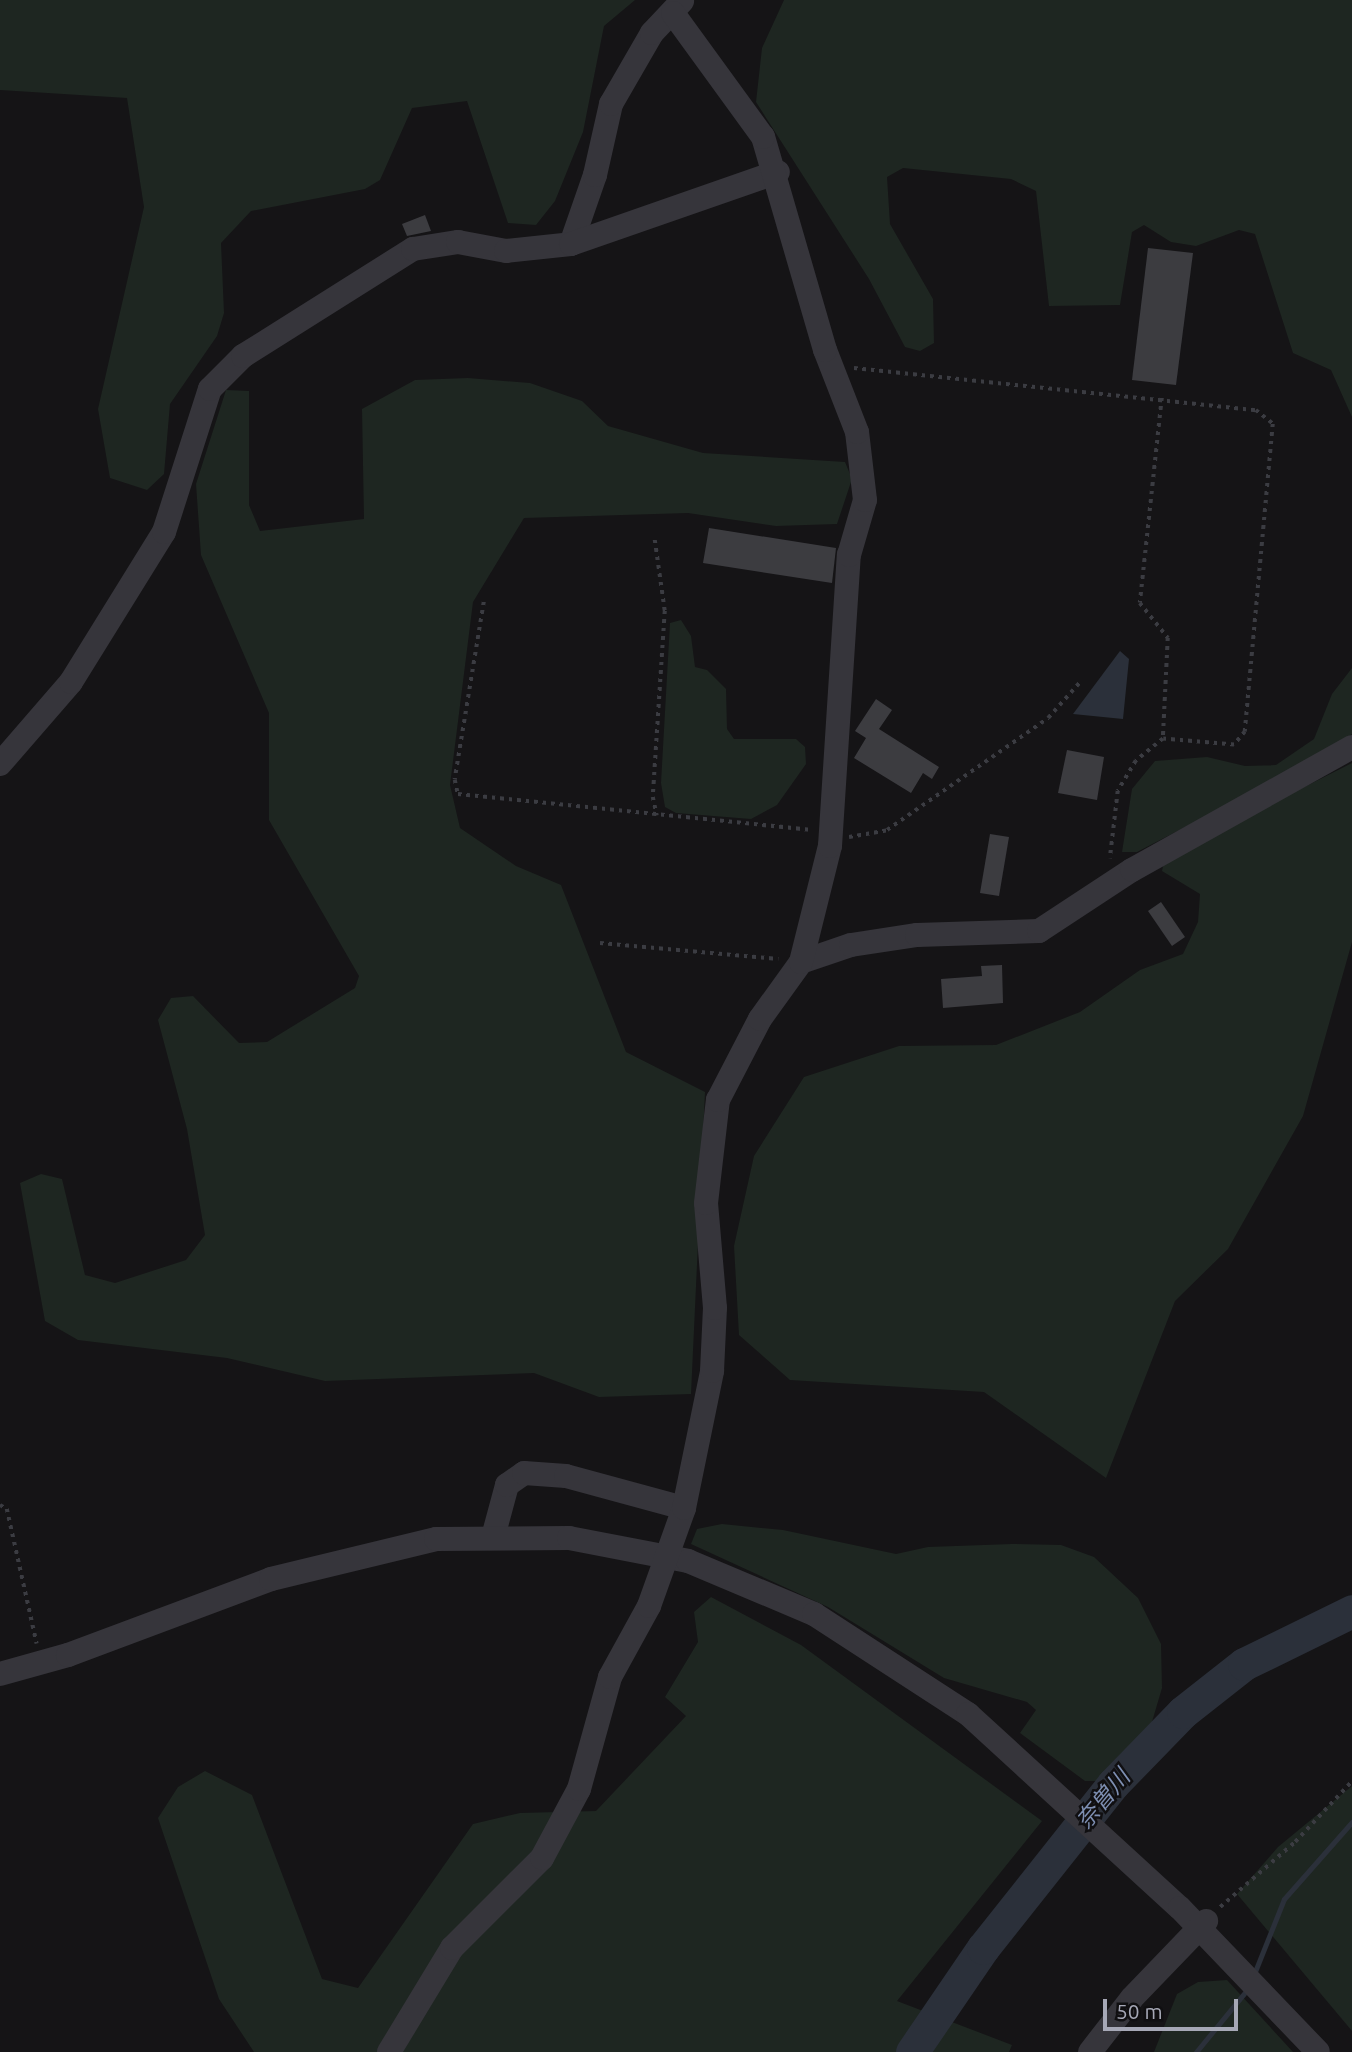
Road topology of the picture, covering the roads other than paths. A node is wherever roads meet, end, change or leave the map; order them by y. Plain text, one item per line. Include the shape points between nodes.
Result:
1 (678, 7) edge
2 (778, 172) junction
3 (571, 244) junction
4 (1352, 747) edge
5 (0, 764) edge
6 (801, 962) junction
7 (684, 1508) junction
8 (493, 1537) junction
9 (0, 1674) edge
10 (1206, 1921) road end
11 (389, 2052) edge
12 (1090, 2052) edge
13 (1318, 2052) edge

1 - 2 street via 763,137
1 - 3 street via 652,33 611,104 595,175
2 - 3 street
2 - 6 street via 831,366 857,432 865,500 849,555 831,837
3 - 5 street via 506,251 458,242 413,249 243,356 210,389 164,532 71,682
4 - 6 street via 1039,931 917,935 851,945
6 - 7 street via 760,1019 718,1100 706,1203 715,1308 712,1371
7 - 8 street via 566,1476 524,1474 507,1485
7 - 11 street via 649,1606 610,1677 579,1790 542,1858 452,1948
8 - 9 street via 393,1546 271,1579
8 - 13 street via 569,1538 701,1567 814,1614 968,1714 1019,1758 1180,1908
10 - 12 street via 1132,1997

